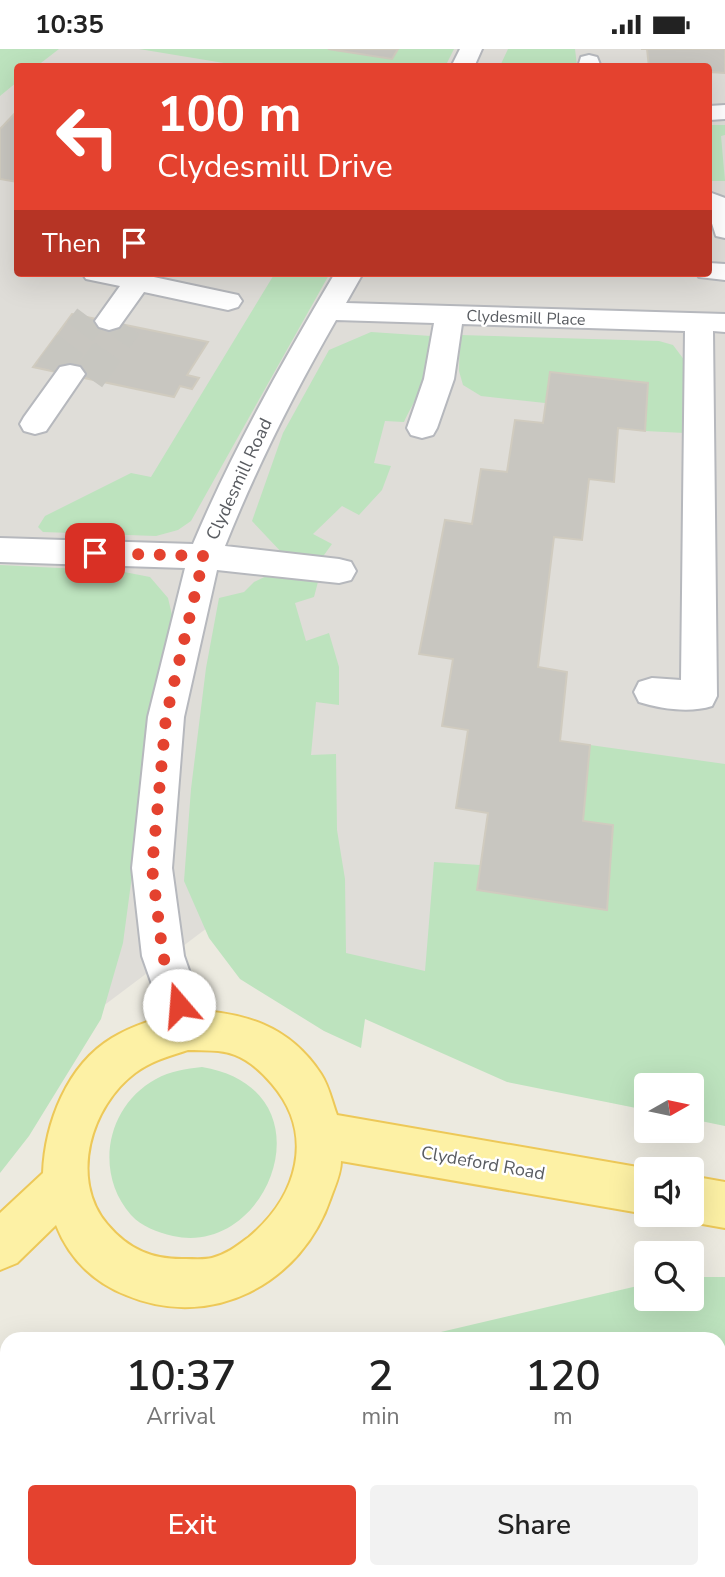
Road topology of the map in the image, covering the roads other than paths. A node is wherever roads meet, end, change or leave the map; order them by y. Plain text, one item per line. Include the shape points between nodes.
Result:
1 (712, 202) edge
2 (725, 230) edge
3 (114, 277) edge
4 (347, 277) edge
5 (137, 282) junction
6 (228, 301) dead end
7 (327, 311) junction
8 (449, 315) junction
9 (108, 321) tunnel mouth
10 (712, 323) edge
11 (71, 375) tunnel mouth
12 (34, 424) dead end
13 (422, 428) dead end
14 (699, 431) junction
15 (725, 452) edge
16 (0, 550) edge
17 (204, 556) junction
18 (339, 571) dead end
19 (652, 692) dead end
20 (188, 1030) junction
21 (320, 1135) junction
22 (65, 1184) junction
23 (634, 1190) edge
24 (704, 1201) edge
25 (725, 1205) edge
26 (0, 1246) edge

1 - 2 street via 720,206
3 - 5 street
4 - 7 street, Clydesmill Road
5 - 6 street
5 - 9 street
7 - 8 street, Clydesmill Place
7 - 17 street, Clydesmill Road via 284,385
8 - 10 street, Clydesmill Place
8 - 13 street via 439,379
10 - 14 street
11 - 12 street
14 - 15 street
14 - 19 street via 699,696
16 - 17 street
17 - 18 street
17 - 20 street, Clydesmill Road via 166,717 152,868 163,956
20 - 21 main road via 225,1031 260,1044 289,1067 310,1098
20 - 22 main road via 147,1041 111,1065 83,1099 67,1140
21 - 22 main road via 317,1178 300,1219 270,1254 230,1277 186,1286 142,1280 104,1258 78,1225
21 - 23 main road, Clydeford Road
22 - 26 main road
24 - 25 main road

